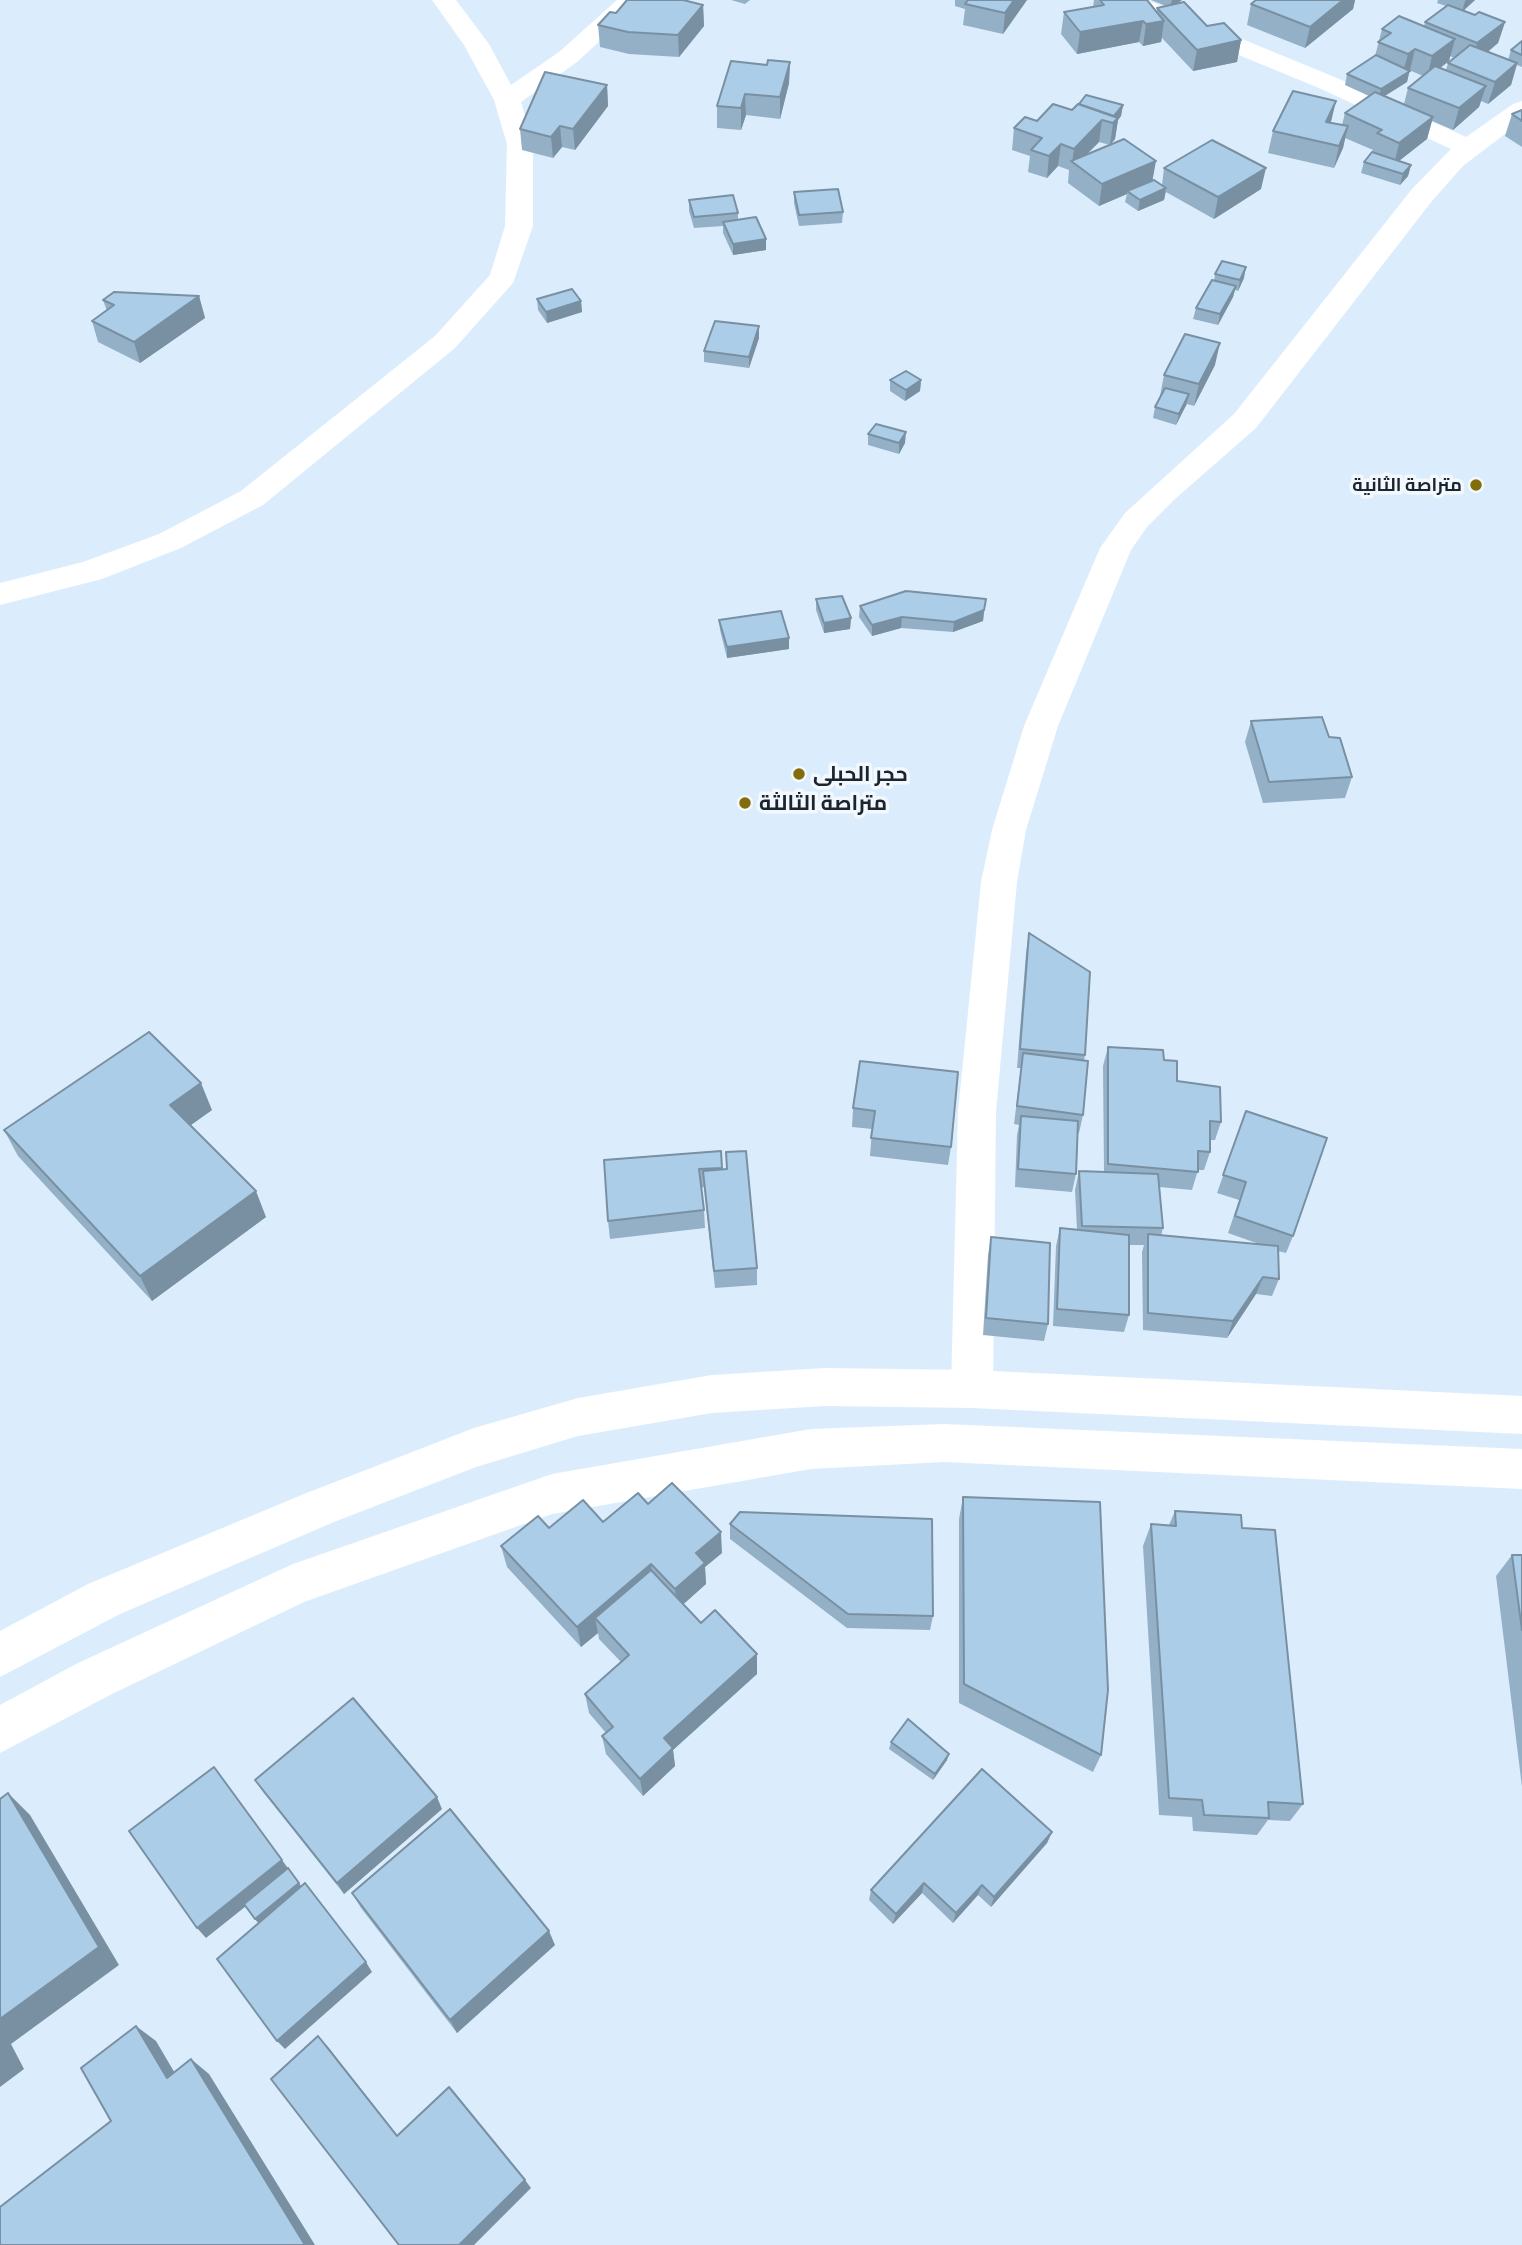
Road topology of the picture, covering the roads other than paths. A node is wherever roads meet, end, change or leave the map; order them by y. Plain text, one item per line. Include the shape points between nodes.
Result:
1 (444, 0) edge
2 (632, 0) edge
3 (1126, 0) edge
4 (507, 100) junction
5 (1522, 109) edge
6 (1469, 148) junction
7 (0, 594) edge
8 (972, 1389) junction
9 (1522, 1415) edge
10 (1522, 1469) edge
11 (0, 1654) edge
12 (0, 1730) edge

1 - 4 street via 476,44
2 - 4 street via 568,57
3 - 6 street via 1328,83
4 - 7 street via 520,144 519,226 503,277 445,342 252,498 170,541 91,571
5 - 6 street
6 - 8 street via 1422,195 1245,421 1136,520 1116,548 1041,726 1009,830 993,928 977,1112
8 - 9 street
8 - 11 street via 825,1387 712,1394 578,1417 474,1448 319,1508 104,1599
10 - 12 street via 944,1443 811,1449 552,1494 293,1585 94,1679

